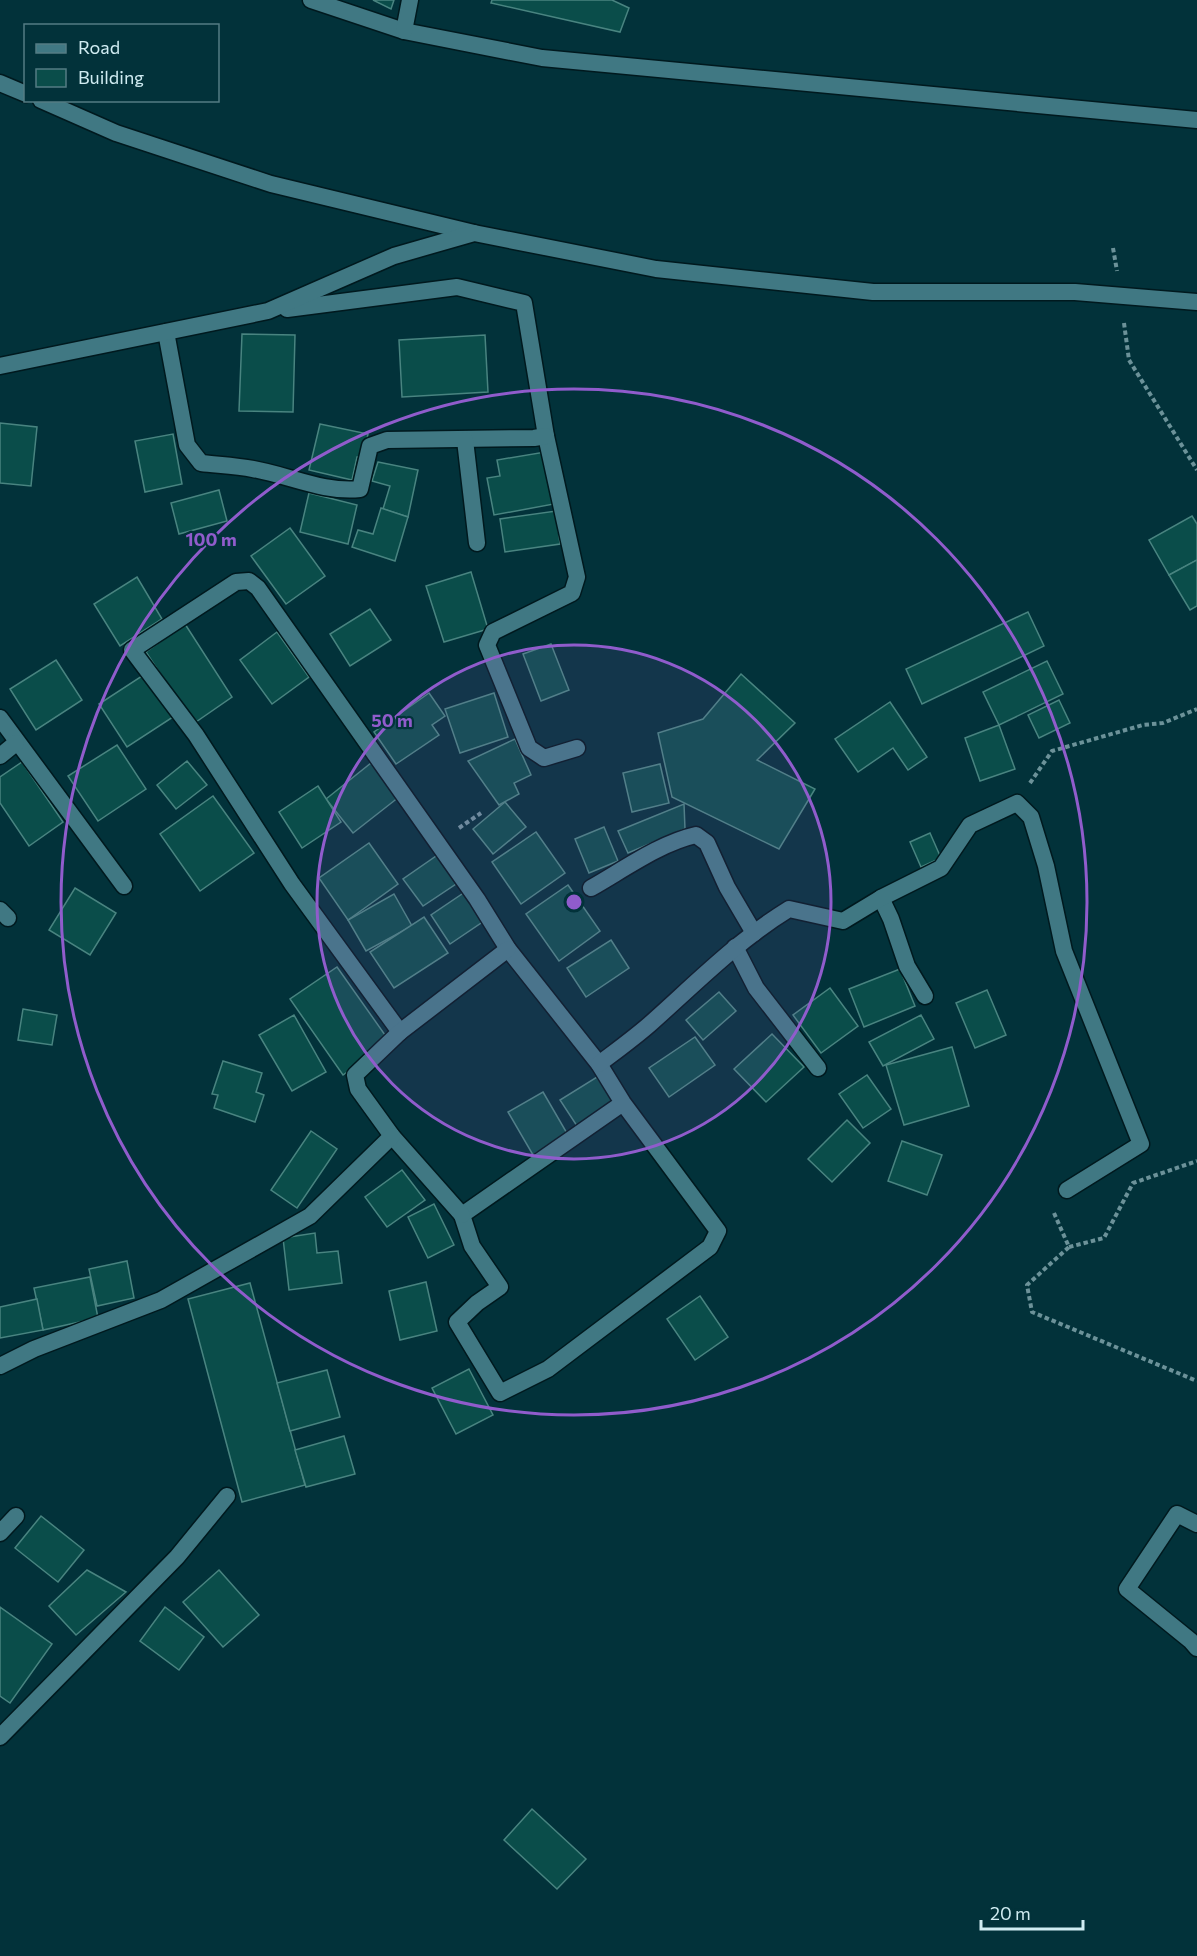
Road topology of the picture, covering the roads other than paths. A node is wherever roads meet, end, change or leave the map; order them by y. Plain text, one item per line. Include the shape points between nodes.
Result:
1 (311, 0) edge
2 (410, 0) edge
3 (404, 31) junction
4 (0, 83) edge
5 (24, 93) edge
6 (46, 102) edge
7 (1197, 120) edge
8 (474, 233) junction
9 (1197, 302) edge
10 (268, 311) junction
11 (166, 332) junction
12 (0, 366) edge
13 (546, 436) junction
14 (465, 440) junction
15 (477, 543) dead end
16 (0, 718) edge
17 (16, 743) junction
18 (577, 748) dead end
19 (0, 756) edge
20 (124, 886) dead end
21 (591, 888) dead end
22 (881, 898) junction
23 (754, 933) junction
24 (735, 947) junction
25 (508, 949) junction
26 (925, 996) dead end
27 (400, 1032) junction
28 (599, 1064) junction
29 (818, 1068) dead end
30 (623, 1103) junction
31 (392, 1136) junction
32 (1067, 1190) road end
33 (462, 1215) junction
34 (0, 1366) edge
35 (227, 1496) dead end
36 (16, 1516) dead end
37 (1197, 1524) edge
38 (0, 1533) edge
39 (1197, 1648) edge
40 (0, 1737) edge

1 - 3 street
2 - 3 street
3 - 7 street via 542,58
4 - 5 street
6 - 8 street via 116,133 271,184
8 - 9 street via 656,268 873,292 1075,292
8 - 10 street via 394,256
10 - 11 street
10 - 13 street via 457,287 524,303
11 - 12 street
11 - 14 street via 187,445 201,463 253,469 316,485 360,489 370,446 387,440
13 - 14 street
13 - 18 street via 577,577 572,593 493,632 487,645 529,748 544,758
14 - 15 street
16 - 17 street
17 - 19 street
17 - 20 street
21 - 23 street via 668,845 696,835 707,843
22 - 23 street via 843,921 789,909
22 - 26 street via 907,966
22 - 32 street via 941,868 970,825 1017,803 1031,817 1064,951 1141,1144
23 - 24 street
24 - 28 street
24 - 29 street via 756,988
25 - 27 street
25 - 27 street via 258,588 249,581 236,582 132,650 196,735 292,884
25 - 28 street
27 - 31 street via 355,1075 358,1089
28 - 30 street
30 - 33 street
30 - 33 street via 718,1231 710,1247 548,1369 500,1393 457,1322 500,1287 471,1246
31 - 33 street
31 - 34 street via 310,1216 160,1300
35 - 40 street via 177,1557
36 - 38 street
37 - 39 street via 1177,1514 1127,1589

